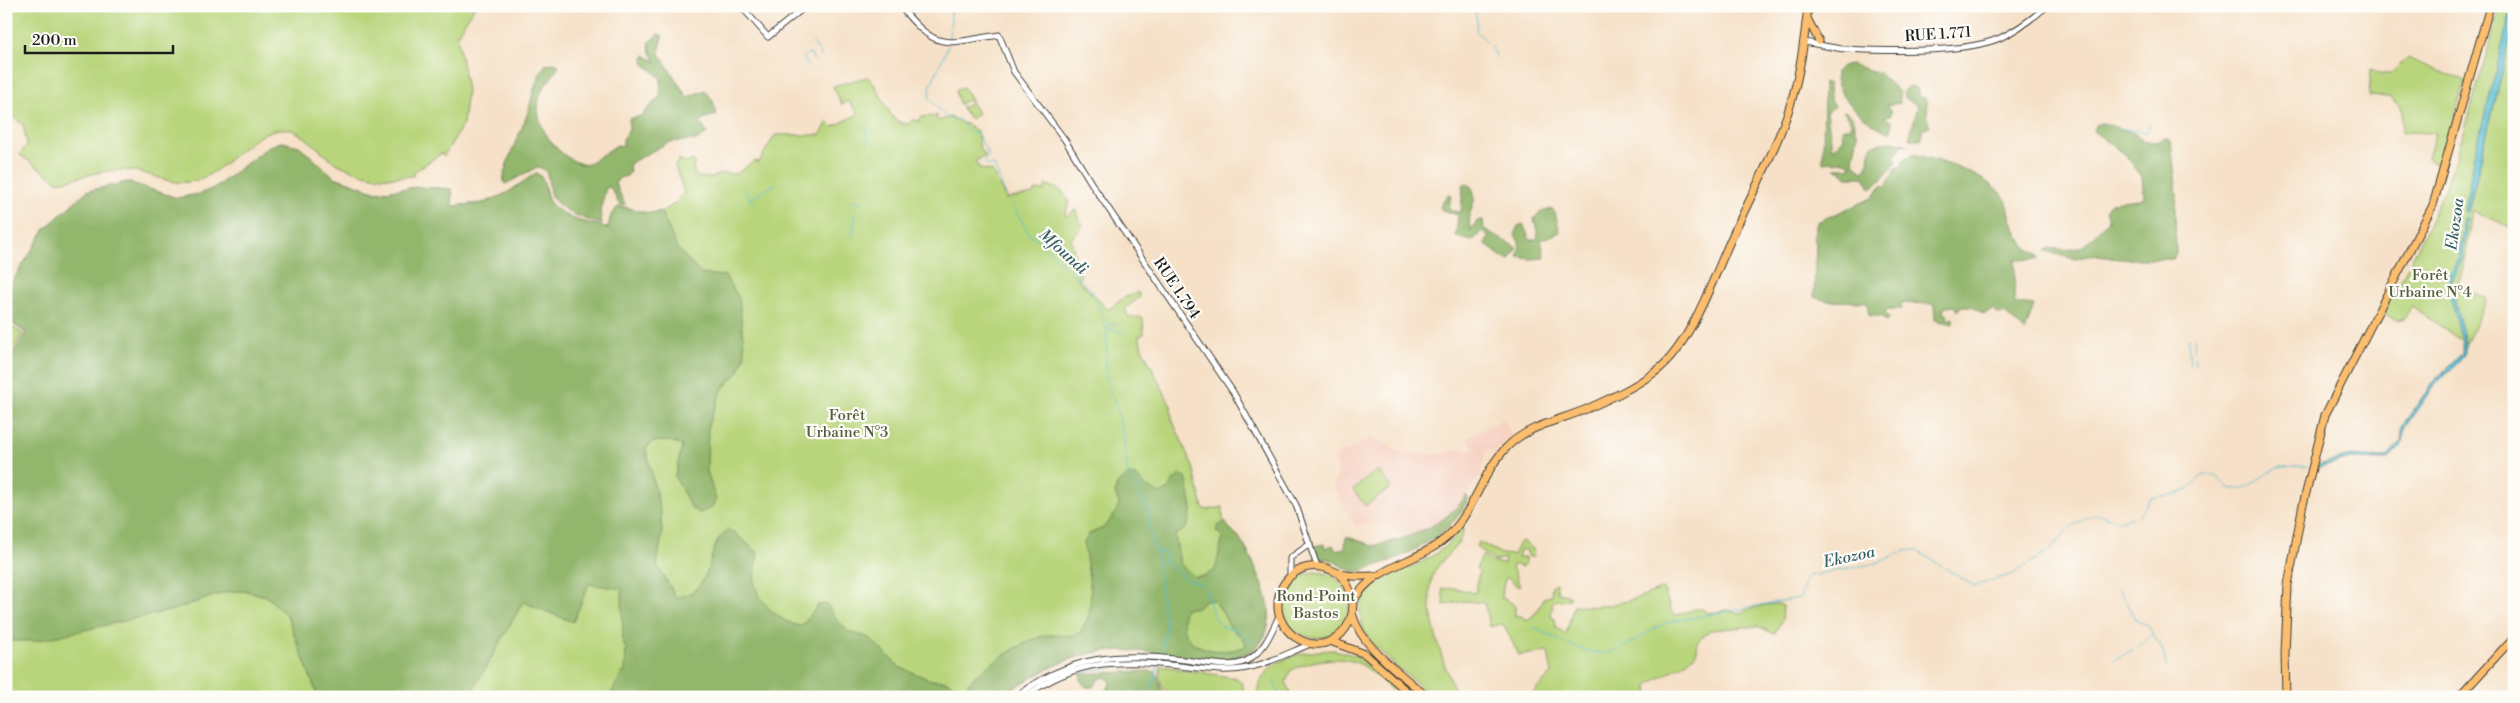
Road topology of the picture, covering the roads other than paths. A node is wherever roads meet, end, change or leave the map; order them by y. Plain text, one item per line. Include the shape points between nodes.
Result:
1 (741, 6) edge
2 (806, 6) edge
3 (900, 6) edge
4 (1808, 6) edge
5 (2046, 6) edge
6 (2490, 6) edge
7 (1806, 18) junction
8 (1805, 32) junction
9 (1804, 42) junction
10 (1820, 42) junction
11 (1310, 544) junction
12 (1317, 566) junction
13 (1338, 573) junction
14 (1290, 576) junction
15 (1373, 576) junction
16 (1354, 600) junction
17 (1279, 615) junction
18 (1353, 616) junction
19 (2514, 637) edge
20 (1330, 641) junction
21 (1312, 643) junction
22 (1015, 697) edge
23 (1024, 697) edge
24 (1413, 697) edge
25 (1426, 697) edge
26 (2286, 697) edge
27 (2459, 697) edge

1 - 2 street via 768,37
3 - 11 street, RUE 1.794 via 921,31 943,42 999,35 1014,72 1065,140 1233,392 1296,505
4 - 7 main road
5 - 10 street, RUE 1.771 via 2025,24 1999,39 1970,46 1843,48
6 - 26 main road via 2433,205 2329,406 2310,478 2287,594
7 - 8 main road
7 - 10 main road
8 - 9 main road
8 - 10 street, RUE 1.771
9 - 10 street, RUE 1.771
9 - 15 main road via 1793,96 1773,149 1679,347 1664,365 1645,379 1588,409 1516,439 1505,448 1451,533 1429,550
11 - 12 street, RUE 1.794
11 - 14 street via 1290,558
12 - 13 main road
12 - 14 main road via 1298,570
13 - 15 main road
13 - 16 main road via 1351,590
14 - 17 main road via 1278,598
15 - 16 main road
16 - 18 main road
17 - 21 main road via 1295,637
17 - 22 street via 1263,648 1245,662 1225,664 1131,655 1101,658 1056,671
18 - 20 main road via 1345,630
18 - 25 main road via 1358,630 1369,644
19 - 27 main road
20 - 21 main road
20 - 24 main road via 1365,654
21 - 23 street via 1263,665 1246,669 1102,663 1050,679

